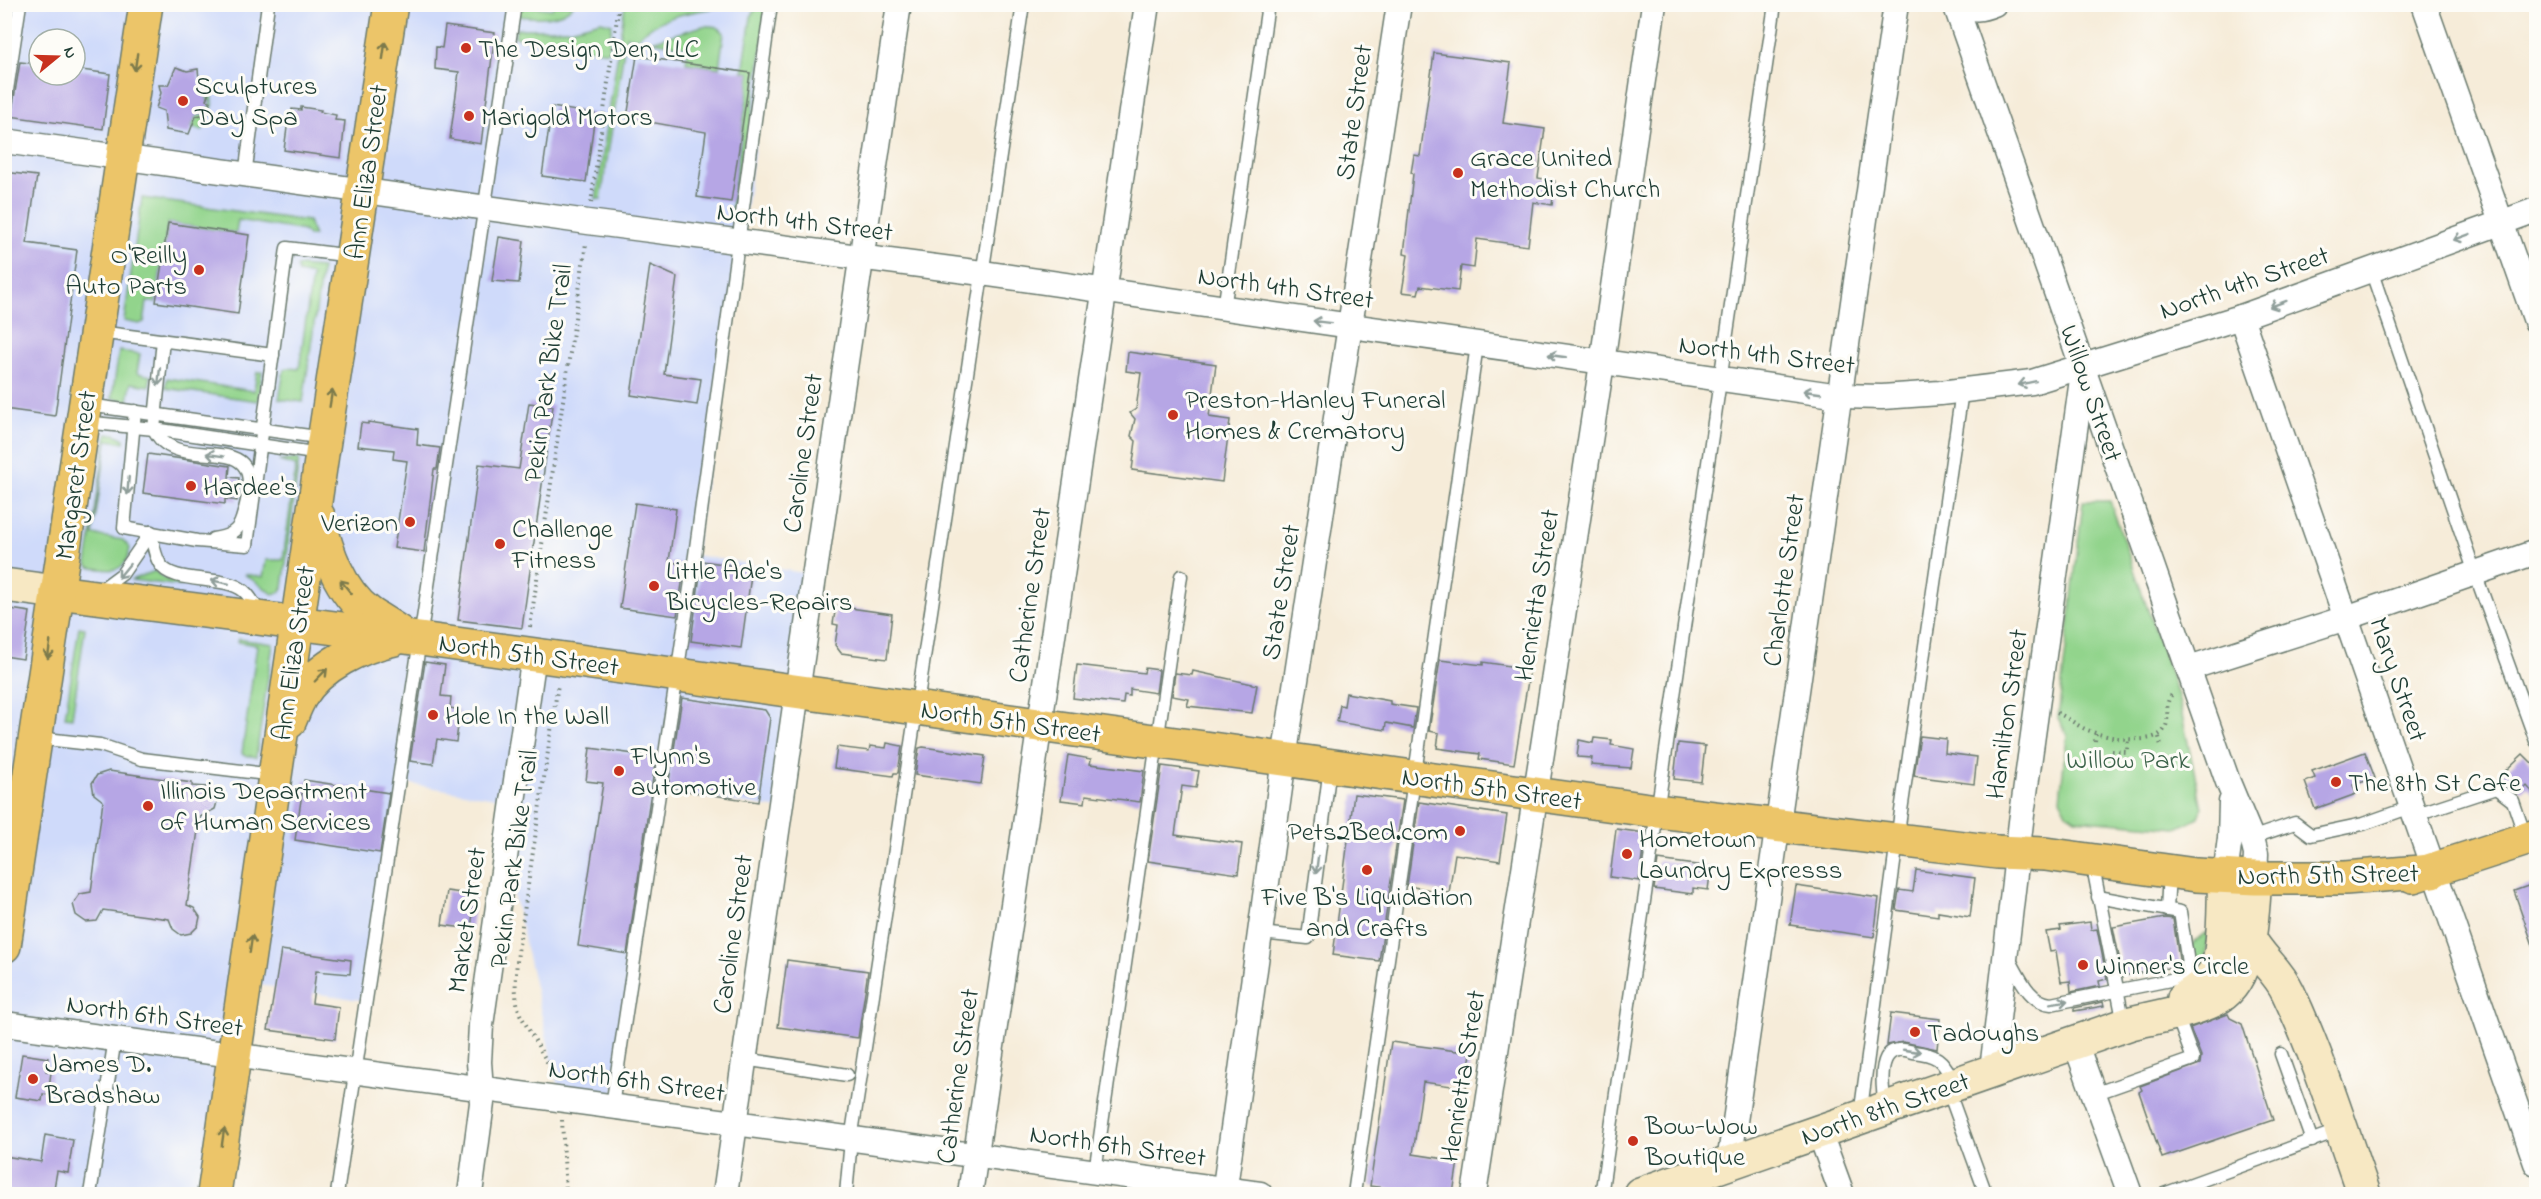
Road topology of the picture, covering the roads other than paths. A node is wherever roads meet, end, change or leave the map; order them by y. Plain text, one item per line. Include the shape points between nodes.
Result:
1 (20, 4) edge
2 (146, 4) edge
3 (268, 4) edge
4 (391, 4) edge
5 (515, 4) edge
6 (771, 4) edge
7 (899, 4) edge
8 (1023, 4) edge
9 (1147, 4) edge
10 (1268, 4) edge
11 (1399, 4) edge
12 (1654, 4) edge
13 (1775, 4) edge
14 (1896, 4) edge
15 (1955, 4) edge
16 (1961, 4) edge
17 (1994, 4) edge
18 (2424, 4) edge
19 (4, 110) edge
20 (4, 141) edge
21 (122, 158) junction
22 (245, 175) junction
23 (364, 192) junction
24 (484, 208) junction
25 (2536, 210) edge
26 (2502, 222) junction
27 (739, 242) junction
28 (354, 256) junction
29 (861, 259) junction
30 (2370, 270) junction
31 (982, 273) junction
32 (1104, 292) junction
33 (1224, 309) junction
34 (2241, 317) junction
35 (2536, 321) edge
36 (1351, 325) junction
37 (96, 332) junction
38 (163, 340) junction
39 (1477, 345) junction
40 (273, 355) junction
41 (1602, 363) junction
42 (2083, 367) junction
43 (1721, 379) junction
44 (1962, 391) junction
45 (1840, 396) junction
46 (135, 411) junction
47 (84, 413) junction
48 (155, 414) junction
49 (133, 428) junction
50 (154, 429) junction
51 (264, 429) junction
52 (262, 445) junction
53 (323, 446) junction
54 (315, 504) junction
55 (151, 532) junction
56 (197, 541) junction
57 (2536, 552) edge
58 (2475, 573) junction
59 (1181, 576) dead end
60 (4, 585) edge
61 (71, 594) junction
62 (262, 618) junction
63 (2346, 618) junction
64 (297, 622) junction
65 (413, 638) junction
66 (545, 648) junction
67 (2189, 668) junction
68 (677, 675) junction
69 (796, 692) junction
70 (916, 708) junction
71 (1040, 725) junction
72 (36, 738) junction
73 (1157, 741) junction
74 (2536, 741) edge
75 (280, 742) junction
76 (1284, 759) junction
77 (1330, 765) junction
78 (275, 775) junction
79 (1416, 777) junction
80 (2228, 782) junction
81 (1536, 794) junction
82 (1657, 811) junction
83 (2412, 811) junction
84 (1779, 825) junction
85 (12, 837) edge
86 (2251, 838) junction
87 (2531, 838) edge
88 (1898, 839) junction
89 (2018, 855) junction
90 (2433, 871) junction
91 (2095, 878) junction
92 (2239, 887) junction
93 (2168, 889) junction
94 (1260, 933) junction
95 (2248, 936) junction
96 (4, 946) edge
97 (2005, 953) junction
98 (2116, 992) junction
99 (2226, 992) junction
100 (2175, 1007) junction
101 (4, 1024) edge
102 (2128, 1024) junction
103 (115, 1039) junction
104 (2310, 1041) junction
105 (2075, 1042) junction
106 (2281, 1054) dead end
107 (234, 1056) junction
108 (744, 1059) junction
109 (1992, 1071) junction
110 (355, 1072) junction
111 (847, 1076) dead end
112 (1952, 1085) junction
113 (481, 1088) junction
114 (2094, 1094) junction
115 (612, 1106) junction
116 (1873, 1113) junction
117 (735, 1125) junction
118 (1819, 1131) junction
119 (2326, 1135) junction
120 (851, 1140) junction
121 (975, 1156) junction
122 (1729, 1163) junction
123 (2536, 1163) edge
124 (1095, 1172) junction
125 (1225, 1193) edge
126 (90, 1194) edge
127 (214, 1194) edge
128 (337, 1194) edge
129 (470, 1194) edge
130 (724, 1194) edge
131 (846, 1194) edge
132 (970, 1194) edge
133 (1260, 1194) edge
134 (1353, 1194) edge
135 (1474, 1194) edge
136 (1604, 1194) edge
137 (1640, 1194) edge
138 (1842, 1194) edge
139 (1986, 1194) edge
140 (2130, 1194) edge
141 (2164, 1194) edge
142 (2364, 1194) edge

1 - 19 lane
2 -> 21 main road, Margaret Street
3 - 22 lane
23 -> 4 main road, Ann Eliza Street
5 - 24 lane
6 - 27 lane
7 - 29 street, Caroline Street
8 - 31 lane
9 - 32 street, Catherine Street
10 - 33 lane
11 - 36 street, State Street
12 - 41 street, Henrietta Street
13 - 43 lane
14 - 45 street, Charlotte Street
15 - 42 street, Willow Street
16 - 17 street via 1977,9
18 - 26 street
20 - 21 street, North 4th Street
21 - 22 street, North 4th Street
21 - 37 main road, Margaret Street
22 - 23 street, North 4th Street
23 - 24 street, North 4th Street
23 - 28 main road, Ann Eliza Street
24 - 27 street, North 4th Street
24 - 65 lane
25 - 26 street, North 4th Street
26 -> 30 street, North 4th Street
26 - 35 street
27 - 29 street, North 4th Street
27 - 68 lane
28 - 40 lane via 287,248
53 -> 28 main road, Ann Eliza Street
29 - 31 street, North 4th Street
29 - 69 street, Caroline Street
30 -> 34 street, North 4th Street
30 - 58 lane
31 - 32 street, North 4th Street
31 - 70 lane
32 - 33 street, North 4th Street
32 - 71 street, Catherine Street
36 -> 33 street, North 4th Street
34 - 42 street, North 4th Street
34 - 63 street, Mary Street
36 - 39 street, North 4th Street
36 - 76 street, State Street
37 - 38 lane
37 - 47 main road, Margaret Street
38 - 40 lane
38 -> 48 lane
41 -> 39 street, North 4th Street
39 - 79 lane
40 - 51 lane
41 - 43 street, North 4th Street
41 - 81 street, Henrietta Street
42 -> 44 street, North 4th Street via 2032,382
42 - 67 street, Willow Street
42 - 89 street, Hamilton Street
45 -> 43 street, North 4th Street
43 - 82 lane
44 - 45 street, North 4th Street
44 - 88 lane
45 - 84 street, Charlotte Street
46 - 47 lane
46 - 48 lane
46 - 49 lane
47 - 49 lane
47 - 61 main road, Margaret Street
48 - 50 lane
48 - 51 lane
49 - 50 lane
49 -> 55 lane via 124,528
50 - 52 lane
56 -> 50 lane via 224,537 237,530 250,483 247,467 239,459 165,445
51 - 52 lane
51 - 53 lane
52 - 53 lane
52 - 56 lane via 247,545
53 - 54 main road, Ann Eliza Street
54 - 64 main road, Ann Eliza Street
65 -> 54 main road via 367,612 338,578
55 - 56 lane
55 -> 61 lane via 117,580
62 -> 55 lane via 242,588 170,573 161,566
57 - 58 street
58 - 63 street
58 - 74 lane
59 - 73 lane
60 - 61 street, North 5th Street
61 - 62 main road, North 5th Street
61 -> 72 main road, Margaret Street
62 - 64 main road, North 5th Street
63 - 67 street
63 - 83 street, Mary Street
64 - 65 main road, North 5th Street
64 - 75 main road, Ann Eliza Street
65 - 66 main road, North 5th Street
75 -> 65 main road via 302,695 336,660 380,642
65 - 110 lane
66 - 68 main road, North 5th Street
66 - 113 street, Market Street via 482,1025
67 - 80 street, Willow Street
68 - 69 main road, North 5th Street
68 - 115 lane
69 - 70 main road, North 5th Street
69 - 108 street, Caroline Street
70 - 71 main road, North 5th Street
70 - 120 lane
71 - 73 main road, North 5th Street
71 - 121 street, Catherine Street
72 - 78 lane via 100,745 142,759
72 - 85 main road, Margaret Street
73 - 76 main road, North 5th Street
73 - 124 lane
75 - 78 main road, Ann Eliza Street
76 - 77 main road, North 5th Street
76 - 94 street, State Street
77 - 79 main road, North 5th Street
77 -> 94 lane via 1308,938
107 -> 78 main road, Ann Eliza Street
79 - 81 main road, North 5th Street
79 - 134 lane
80 - 86 street, Willow Street
80 - 92 street, Willow Street
81 - 82 main road, North 5th Street
81 - 135 street, Henrietta Street
82 - 84 main road, North 5th Street
82 - 136 lane
83 - 86 lane via 2311,835 2295,823
83 - 87 lane via 2496,788 2513,801
83 - 90 street, Mary Street
84 - 88 main road, North 5th Street
84 - 122 street, Charlotte Street
85 - 96 main road, Margaret Street
86 - 92 street, Willow Street via 2256,854
87 - 90 main road
88 - 89 main road, North 5th Street
88 - 116 lane
89 - 91 main road, North 5th Street via 2044,854
89 - 97 street, Hamilton Street
90 - 92 main road, North 5th Street via 2353,888 2282,896
90 - 123 street, Mary Street
91 - 93 main road, North 5th Street
91 - 98 lane
92 - 93 main road, North 5th Street
92 - 95 street
92 - 100 street, North 8th Street via 2214,972
93 - 98 lane via 2180,912 2190,976
94 - 125 street, State Street
95 - 99 street via 2239,975
95 - 104 street via 2282,980
97 -> 98 lane via 2027,989 2042,1003
97 - 109 street, Hamilton Street
98 - 102 lane
99 - 100 street, North 8th Street via 2213,1001
99 - 104 street via 2248,982 2274,990 2289,1005
100 - 102 street, North 8th Street
100 - 114 lane via 2193,1059
101 - 103 street, North 6th Street
102 - 105 street, North 8th Street
103 - 107 street, North 6th Street
103 - 126 lane
104 - 119 street
105 - 109 street, North 8th Street
105 - 114 street
106 - 119 lane
107 - 110 street, North 6th Street
127 -> 107 main road, Ann Eliza Street
108 - 111 lane
108 - 117 street, Caroline Street
109 - 112 street, North 8th Street
110 - 113 street, North 6th Street
110 - 128 lane
112 - 116 street, North 8th Street
116 -> 112 lane via 1885,1064 1890,1053 1898,1049 1933,1054 1940,1059
112 - 139 lane
113 - 115 street, North 6th Street
113 - 129 street, Market Street
114 - 140 street
115 - 117 street, North 6th Street
116 - 118 street, North 8th Street
117 - 120 street, North 6th Street
117 - 130 street, Caroline Street
118 - 122 street, North 8th Street
118 - 138 street
119 - 141 lane
119 - 142 street
120 - 121 street, North 6th Street
120 - 131 lane
121 - 124 street, North 6th Street
121 - 132 street, Catherine Street
122 - 137 street, North 8th Street via 1687,1183
124 - 125 street, North 6th Street
125 - 133 street, North 6th Street

